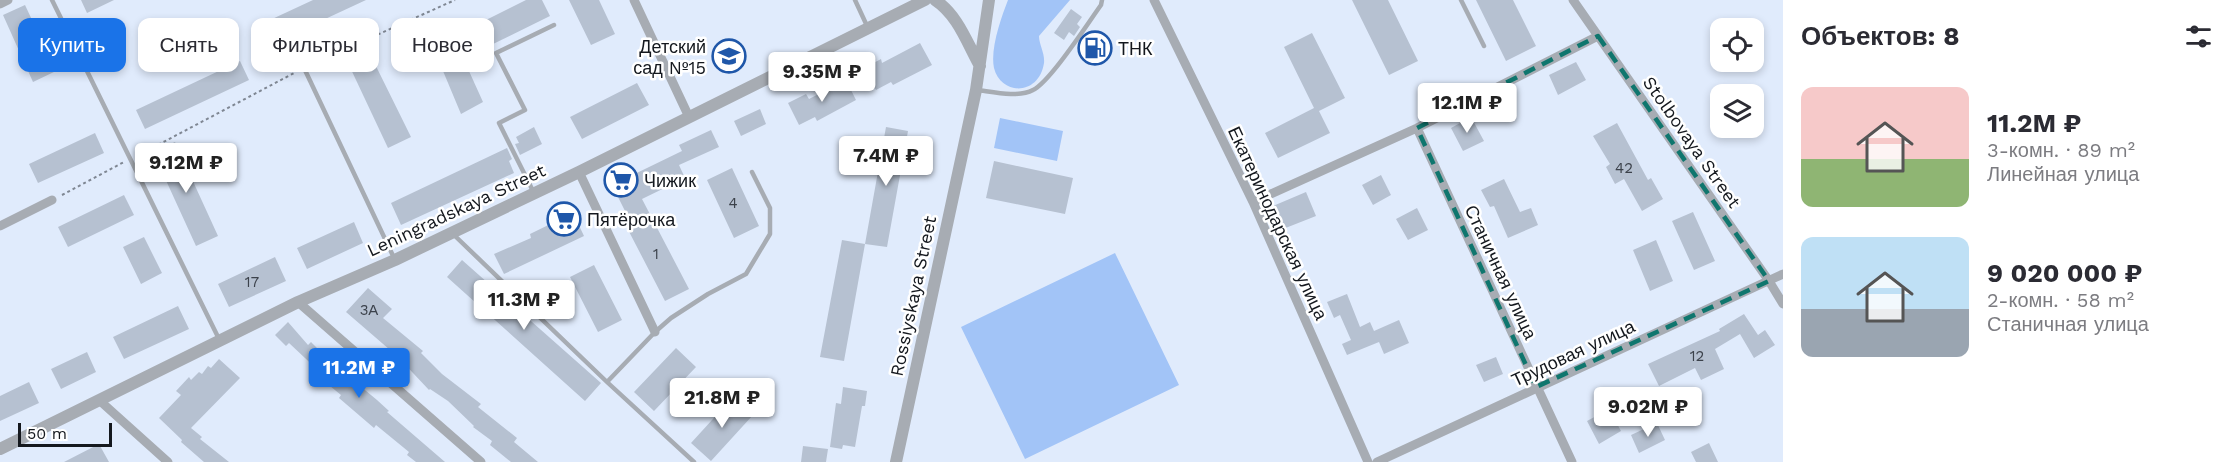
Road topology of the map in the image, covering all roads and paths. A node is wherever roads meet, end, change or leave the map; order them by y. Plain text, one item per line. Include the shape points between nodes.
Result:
1 (8, 0) edge
2 (52, 0) edge
3 (455, 0) edge
4 (634, 0) edge
5 (855, 0) edge
6 (925, 0) edge
7 (935, 0) edge
8 (989, 0) edge
9 (1102, 0) edge
10 (1154, 0) edge
11 (1461, 0) edge
12 (1573, 0) edge
13 (0, 4) edge
14 (554, 25) dead end
15 (868, 28) junction
16 (379, 34) edge
17 (1599, 36) junction
18 (1484, 46) dead end
19 (980, 66) junction
20 (296, 72) edge
21 (306, 72) edge
22 (976, 90) junction
23 (688, 117) junction
24 (1417, 128) junction
25 (130, 159) junction
26 (579, 172) junction
27 (752, 172) dead end
28 (534, 193) junction
29 (52, 200) joint
30 (1253, 202) junction
31 (0, 226) edge
32 (452, 233) junction
33 (395, 260) junction
34 (1783, 274) edge
35 (1769, 281) junction
36 (298, 302) junction
37 (1783, 304) edge
38 (655, 332) junction
39 (220, 341) junction
40 (607, 382) junction
41 (1536, 387) junction
42 (99, 400) junction
43 (0, 449) edge
44 (168, 462) edge
45 (481, 462) edge
46 (694, 462) edge
47 (896, 462) edge
48 (1368, 462) edge
49 (1377, 462) edge
50 (1572, 462) edge

1 - 13 street
2 - 25 lane
3 - 16 path
4 - 23 street
5 - 15 lane
6 - 15 street, Leningradskaya Street
7 - 19 street via 954,17
8 - 19 street, Rossiyskaya Street
9 - 22 lane via 1047,79 1033,91
10 - 30 street, Екатеринодарская улица
11 - 18 lane
12 - 17 street, Stolbovaya Street
14 - 28 lane via 496,53 525,110 499,123
15 - 23 street, Leningradskaya Street
17 - 24 street
17 - 35 street, Stolbovaya Street
19 - 22 street, Rossiyskaya Street
20 - 25 path
21 - 33 lane
22 - 47 street, Rossiyskaya Street
23 - 26 street, Leningradskaya Street
24 - 30 street
24 - 41 street, Станичная улица
25 - 29 path
25 - 39 lane
26 - 28 street, Leningradskaya Street
26 - 38 street
27 - 38 lane via 770,208 770,234 746,274 708,294
28 - 32 street, Leningradskaya Street
29 - 31 street
30 - 48 street, Екатеринодарская улица
32 - 33 street, Leningradskaya Street
32 - 40 lane
33 - 36 street, Leningradskaya Street
34 - 35 street, Трудовая улица
35 - 37 street, Stolbovaya Street
35 - 41 street, Трудовая улица
36 - 39 street, Leningradskaya Street
36 - 45 street
38 - 40 lane
39 - 42 street, Leningradskaya Street
40 - 46 lane
41 - 49 street, Трудовая улица
41 - 50 street, Станичная улица
42 - 43 street, Leningradskaya Street
42 - 44 street

